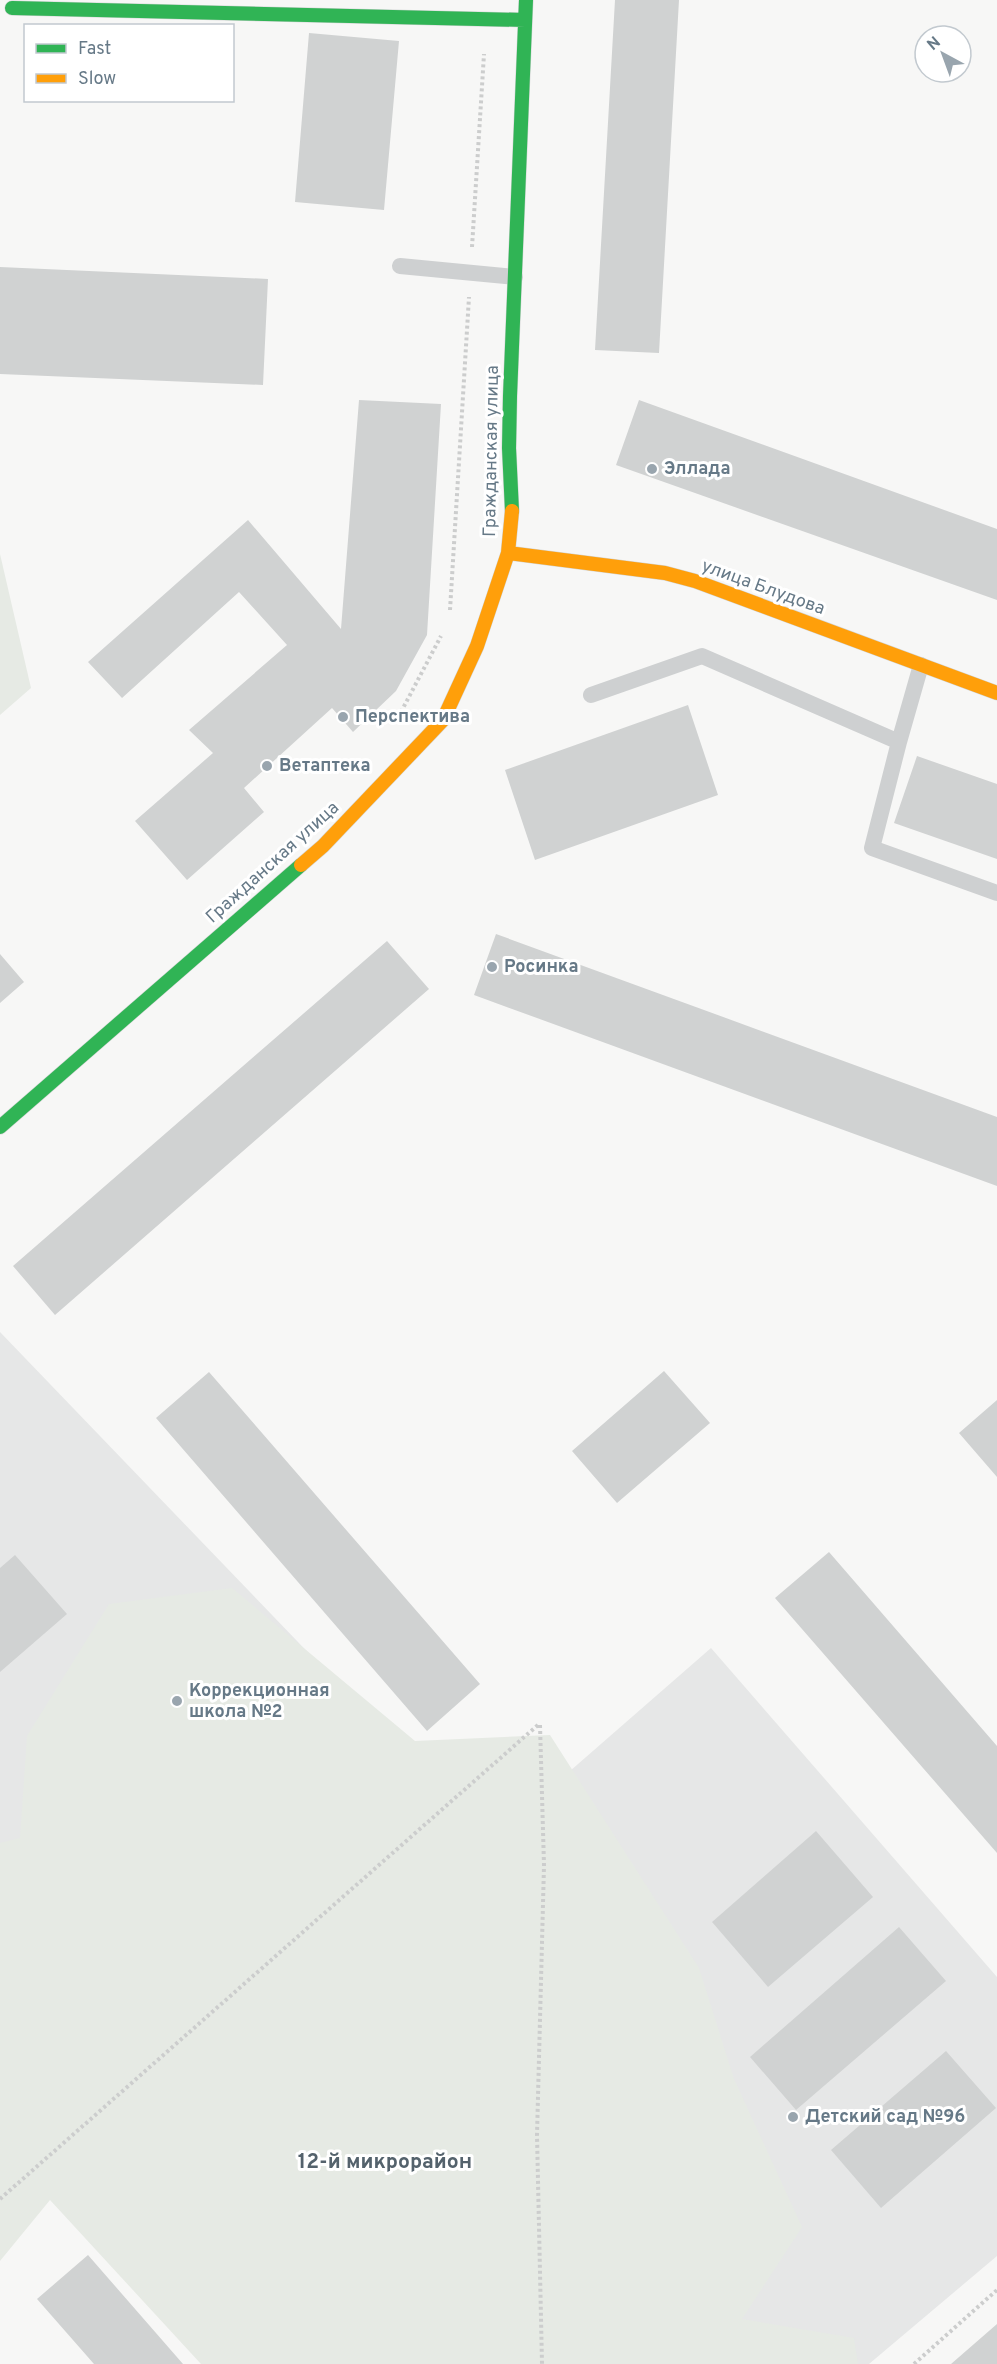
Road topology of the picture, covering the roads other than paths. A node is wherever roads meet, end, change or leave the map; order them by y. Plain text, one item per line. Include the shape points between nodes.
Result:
1 (526, 0) edge
2 (12, 8) dead end
3 (525, 20) junction
4 (400, 266) dead end
5 (515, 277) junction
6 (508, 553) junction
7 (921, 665) junction
8 (997, 693) edge
9 (591, 695) dead end
10 (899, 742) junction
11 (997, 893) edge
12 (0, 1127) edge

1 - 3 street, Гражданская улица
2 - 3 street
3 - 5 street, Гражданская улица
4 - 5 lane
5 - 6 street, Гражданская улица
6 - 7 street, улица Блудова via 665,573 695,581
6 - 12 street, Гражданская улица via 477,646 443,720 323,846
7 - 8 street, улица Блудова
7 - 10 lane
9 - 10 lane via 702,656
10 - 11 lane via 872,848

